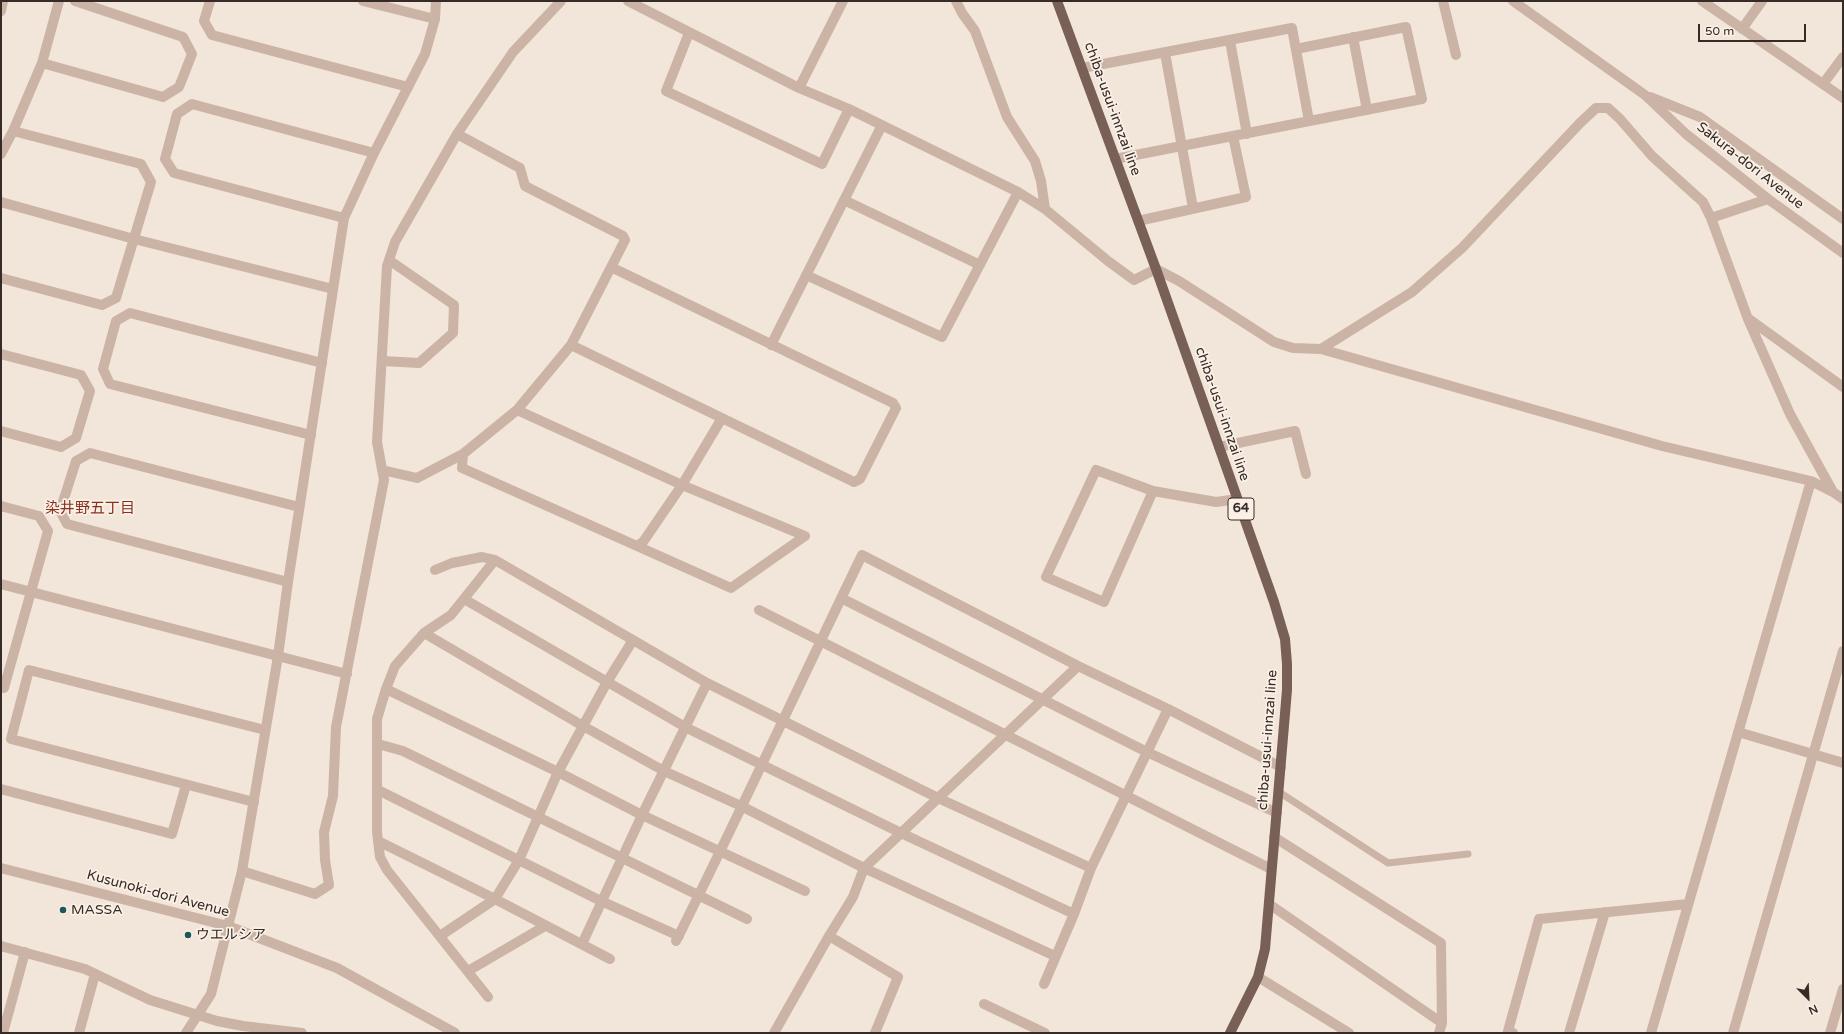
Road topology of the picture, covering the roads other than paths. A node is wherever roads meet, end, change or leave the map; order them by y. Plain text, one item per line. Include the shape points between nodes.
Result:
1 (3, 1) edge
2 (59, 1) edge
3 (75, 1) edge
4 (210, 1) edge
5 (363, 1) edge
6 (436, 1) edge
7 (561, 1) edge
8 (628, 1) edge
9 (843, 1) edge
10 (956, 1) edge
11 (1057, 1) edge
12 (1443, 1) edge
13 (1513, 1) edge
14 (1702, 1) edge
15 (1762, 1) edge
16 (1, 11) edge
17 (435, 20) junction
18 (1742, 29) junction
19 (689, 33) junction
20 (1353, 37) junction
21 (1230, 41) junction
22 (1296, 49) junction
23 (1165, 53) junction
24 (1456, 55) dead end
25 (1843, 56) edge
26 (42, 63) junction
27 (1082, 68) junction
28 (1823, 84) junction
29 (408, 87) junction
30 (799, 88) junction
31 (1645, 95) junction
32 (1843, 98) edge
33 (849, 109) junction
34 (1366, 110) junction
35 (1310, 121) junction
36 (882, 125) junction
37 (13, 131) junction
38 (457, 134) junction
39 (1247, 134) junction
40 (1233, 136) junction
41 (1183, 146) junction
42 (374, 153) junction
43 (1, 154) edge
44 (1115, 159) junction
45 (1018, 192) junction
46 (1768, 199) junction
47 (844, 200) junction
48 (1, 202) edge
49 (1193, 208) junction
50 (1045, 209) junction
51 (344, 218) junction
52 (1711, 218) junction
53 (1843, 219) edge
54 (1138, 221) junction
55 (134, 239) junction
56 (1843, 253) edge
57 (389, 260) junction
58 (980, 265) junction
59 (612, 268) junction
60 (1156, 269) junction
61 (806, 275) junction
62 (1, 278) edge
63 (333, 289) junction
64 (1748, 319) junction
65 (571, 345) junction
66 (771, 345) junction
67 (1321, 349) junction
68 (1, 354) edge
69 (382, 361) junction
70 (322, 363) junction
71 (1843, 387) edge
72 (517, 410) junction
73 (722, 418) junction
74 (1, 431) edge
75 (311, 435) junction
76 (1219, 447) junction
77 (463, 454) junction
78 (382, 470) junction
79 (1306, 474) dead end
80 (1811, 481) junction
81 (682, 485) junction
82 (1153, 491) junction
83 (1833, 492) junction
84 (1237, 499) junction
85 (1843, 499) edge
86 (1, 506) edge
87 (299, 507) junction
88 (637, 546) junction
89 (495, 560) junction
90 (435, 570) dead end
91 (288, 582) junction
92 (1, 584) edge
93 (31, 592) junction
94 (841, 598) junction
95 (464, 599) junction
96 (759, 610) dead end
97 (424, 633) junction
98 (633, 640) junction
99 (821, 642) junction
100 (1843, 651) edge
101 (278, 656) junction
102 (1078, 666) junction
103 (347, 674) junction
104 (607, 682) junction
105 (707, 683) junction
106 (1, 687) edge
107 (386, 689) junction
108 (1044, 700) junction
109 (1168, 709) junction
110 (783, 721) junction
111 (583, 726) junction
112 (687, 728) junction
113 (265, 730) junction
114 (1738, 732) junction
115 (1006, 735) junction
116 (378, 744) junction
117 (1147, 752) junction
118 (1814, 754) junction
119 (1843, 763) edge
120 (761, 764) junction
121 (1281, 767) junction
122 (664, 771) junction
123 (558, 772) junction
124 (186, 785) junction
125 (1, 789) edge
126 (378, 790) junction
127 (1279, 792) junction
128 (1125, 796) junction
129 (938, 798) junction
130 (254, 802) junction
131 (741, 806) junction
132 (1277, 813) junction
133 (642, 815) junction
134 (537, 816) junction
135 (901, 832) junction
136 (1274, 837) junction
137 (378, 841) junction
138 (721, 851) junction
139 (1468, 854) dead end
140 (622, 858) junction
141 (519, 860) junction
142 (1, 868) edge
143 (864, 868) junction
144 (1091, 868) junction
145 (1272, 869) junction
146 (242, 871) junction
147 (805, 891) dead end
148 (699, 895) junction
149 (495, 899) junction
150 (601, 901) junction
151 (1269, 904) junction
152 (1688, 904) junction
153 (1605, 912) junction
154 (1074, 914) junction
155 (746, 918) dead end
156 (228, 926) junction
157 (545, 926) junction
158 (440, 936) junction
159 (829, 936) junction
160 (582, 944) junction
161 (1, 946) edge
162 (25, 952) junction
163 (1055, 956) junction
164 (610, 959) dead end
165 (468, 971) junction
166 (95, 974) junction
167 (1258, 977) junction
168 (1044, 984) dead end
169 (1843, 989) edge
170 (488, 997) dead end
171 (984, 1004) dead end
172 (197, 1014) junction
173 (1442, 1023) junction
174 (3, 1028) edge
175 (1033, 1030) edge
176 (268, 1031) edge
177 (79, 1033) edge
178 (186, 1033) edge
179 (302, 1033) edge
180 (455, 1033) edge
181 (774, 1033) edge
182 (875, 1033) edge
183 (1045, 1033) edge
184 (1230, 1033) edge
185 (1349, 1033) edge
186 (1439, 1033) edge
187 (1513, 1033) edge
188 (1569, 1033) edge
189 (1651, 1033) edge
190 (1733, 1033) edge
191 (1830, 1033) edge

1 - 16 street
2 - 26 street
3 - 26 street via 183,37 192,54 179,88 163,97
4 - 29 street via 204,21 212,35
5 - 17 street
6 - 17 street
7 - 38 street via 513,52
8 - 19 street
9 - 30 street
10 - 50 street via 975,31 1007,117 1035,160 1042,181
11 - 27 main road, chiba-usui-innzai line / 64
12 - 24 street
13 - 31 street, Sakura-dori Avenue
14 - 18 street
15 - 18 street
17 - 29 street via 425,54
18 - 28 street
19 - 30 street
19 - 33 street via 666,91 822,164
20 - 22 street
20 - 34 street
20 - 34 street via 1406,27 1422,99
21 - 22 street via 1292,28
21 - 23 street
21 - 39 street
22 - 35 street
23 - 27 street
23 - 41 street
25 - 28 street
26 - 37 street
27 - 44 main road, chiba-usui-innzai line / 64
28 - 32 street
29 - 42 street
30 - 33 street
31 - 46 street, Sakura-dori Avenue via 1686,134
31 - 53 street, Sakura-dori Avenue via 1700,117
33 - 36 street
34 - 35 street
35 - 39 street
36 - 45 street
36 - 47 street
37 - 43 street
37 - 55 street via 142,164 151,182
38 - 57 street via 395,242
38 - 59 street via 520,168 525,186 623,236 625,240
39 - 40 street
40 - 41 street
40 - 49 street via 1246,197
41 - 44 street
41 - 49 street
42 - 51 street
42 - 51 street via 192,104 177,114 165,159 174,173
44 - 54 main road, chiba-usui-innzai line / 64
45 - 50 street
45 - 58 street
46 - 52 street
46 - 56 street, Sakura-dori Avenue
47 - 58 street
47 - 61 street
48 - 55 street
49 - 54 street
50 - 60 street via 1134,280
51 - 63 street
52 - 64 street
52 - 67 street via 1703,202 1652,156 1620,119 1608,108 1596,108 1462,248 1412,292
54 - 60 main road, chiba-usui-innzai line / 64
55 - 62 street via 116,298 102,305
55 - 63 street
57 - 69 street
57 - 69 street via 454,305 453,332 419,363
58 - 61 street via 942,338
59 - 65 street
59 - 66 street
60 - 67 street via 1274,342 1293,348
60 - 76 main road, chiba-usui-innzai line / 64
61 - 66 street
63 - 70 street
64 - 71 street
64 - 83 street via 1790,414
65 - 72 street
65 - 73 street
66 - 73 street via 893,403 896,408 860,479 854,482
67 - 80 street via 1662,446
68 - 74 street via 81,375 90,391 76,438 61,447
69 - 78 street via 377,442
70 - 75 street
70 - 75 street via 130,313 116,321 103,369 110,384
72 - 77 street
72 - 81 street
73 - 81 street
75 - 87 street
76 - 79 street via 1295,431
76 - 84 main road, chiba-usui-innzai line / 64
77 - 78 street via 417,478
77 - 88 street via 462,468
78 - 103 street via 384,480
80 - 83 street
80 - 114 street
81 - 88 street via 643,542
81 - 88 street via 805,536 731,588
82 - 82 street via 1104,602 1046,577 1096,470
82 - 84 street via 1216,502
83 - 85 street
84 - 121 main road, chiba-usui-innzai line / 64 via 1285,639 1287,684
86 - 93 street via 39,516 48,531
87 - 91 street
87 - 91 street via 90,453 76,461 60,511 68,524
89 - 90 street via 482,557 452,563
89 - 95 street
89 - 98 street
91 - 101 street
92 - 93 street
93 - 101 street
93 - 106 street via 4,688
94 - 99 street
94 - 102 street via 862,555
94 - 108 street
95 - 97 street via 451,615
95 - 104 street
96 - 99 street
97 - 107 street via 395,666
97 - 111 street
98 - 104 street
98 - 105 street
99 - 110 street
99 - 115 street
100 - 118 street
101 - 103 street
101 - 113 street
102 - 108 street
102 - 109 street
103 - 146 street via 336,726 333,796 324,832 329,885 316,894
104 - 111 street
104 - 112 street
105 - 110 street
105 - 112 street
107 - 116 street via 378,719
107 - 123 street
108 - 115 street
108 - 117 street
109 - 117 street
109 - 121 street
110 - 120 street
110 - 129 street
111 - 122 street
111 - 123 street
112 - 120 street
112 - 122 street
113 - 124 street via 29,670 11,739
113 - 130 street
114 - 118 street
114 - 152 street
115 - 128 street
115 - 129 street
116 - 126 street
116 - 134 street via 403,751
117 - 128 street
117 - 132 street
118 - 119 street
118 - 190 street
120 - 131 street
120 - 135 street
121 - 127 main road, chiba-usui-innzai line / 64
122 - 131 street
122 - 133 street
123 - 133 street
123 - 134 street
124 - 125 street via 172,834
124 - 130 street
126 - 137 street
126 - 141 street
127 - 132 main road, chiba-usui-innzai line / 64
127 - 139 lane via 1388,863
128 - 144 street
128 - 145 street
129 - 135 street
129 - 144 street
130 - 146 street
131 - 138 street
131 - 143 street
132 - 136 main road, chiba-usui-innzai line / 64
133 - 138 street
133 - 140 street
134 - 140 street
134 - 141 street
135 - 143 street
135 - 154 street
136 - 145 main road, chiba-usui-innzai line / 64
136 - 173 street via 1441,943
137 - 149 street
137 - 158 street via 380,858 387,870
138 - 147 street
138 - 148 street
140 - 148 street
140 - 150 street
141 - 149 street
141 - 150 street
142 - 156 street, Kusunoki-dori Avenue
143 - 159 street via 853,898
143 - 163 street
144 - 154 street
145 - 151 main road, chiba-usui-innzai line / 64
146 - 156 street
148 - 150 street via 677,938
148 - 155 street
149 - 157 street
149 - 158 street
150 - 160 street
151 - 167 main road, chiba-usui-innzai line / 64 via 1265,949
151 - 173 street
152 - 153 street
152 - 189 street
153 - 187 street via 1539,919 1508,1032
153 - 188 street
154 - 163 street
156 - 172 street via 211,994
156 - 180 street, Kusunoki-dori Avenue via 337,968
157 - 160 street
157 - 165 street
158 - 165 street
159 - 181 street
159 - 182 street via 898,977
160 - 164 street
161 - 162 street
162 - 166 street
162 - 174 street
163 - 168 street
165 - 170 street
166 - 172 street via 150,1000
166 - 177 street
167 - 184 main road, chiba-usui-innzai line / 64
167 - 185 street
169 - 191 street
171 - 175 street
172 - 176 street
172 - 178 street
173 - 186 street
175 - 183 street
176 - 179 street

